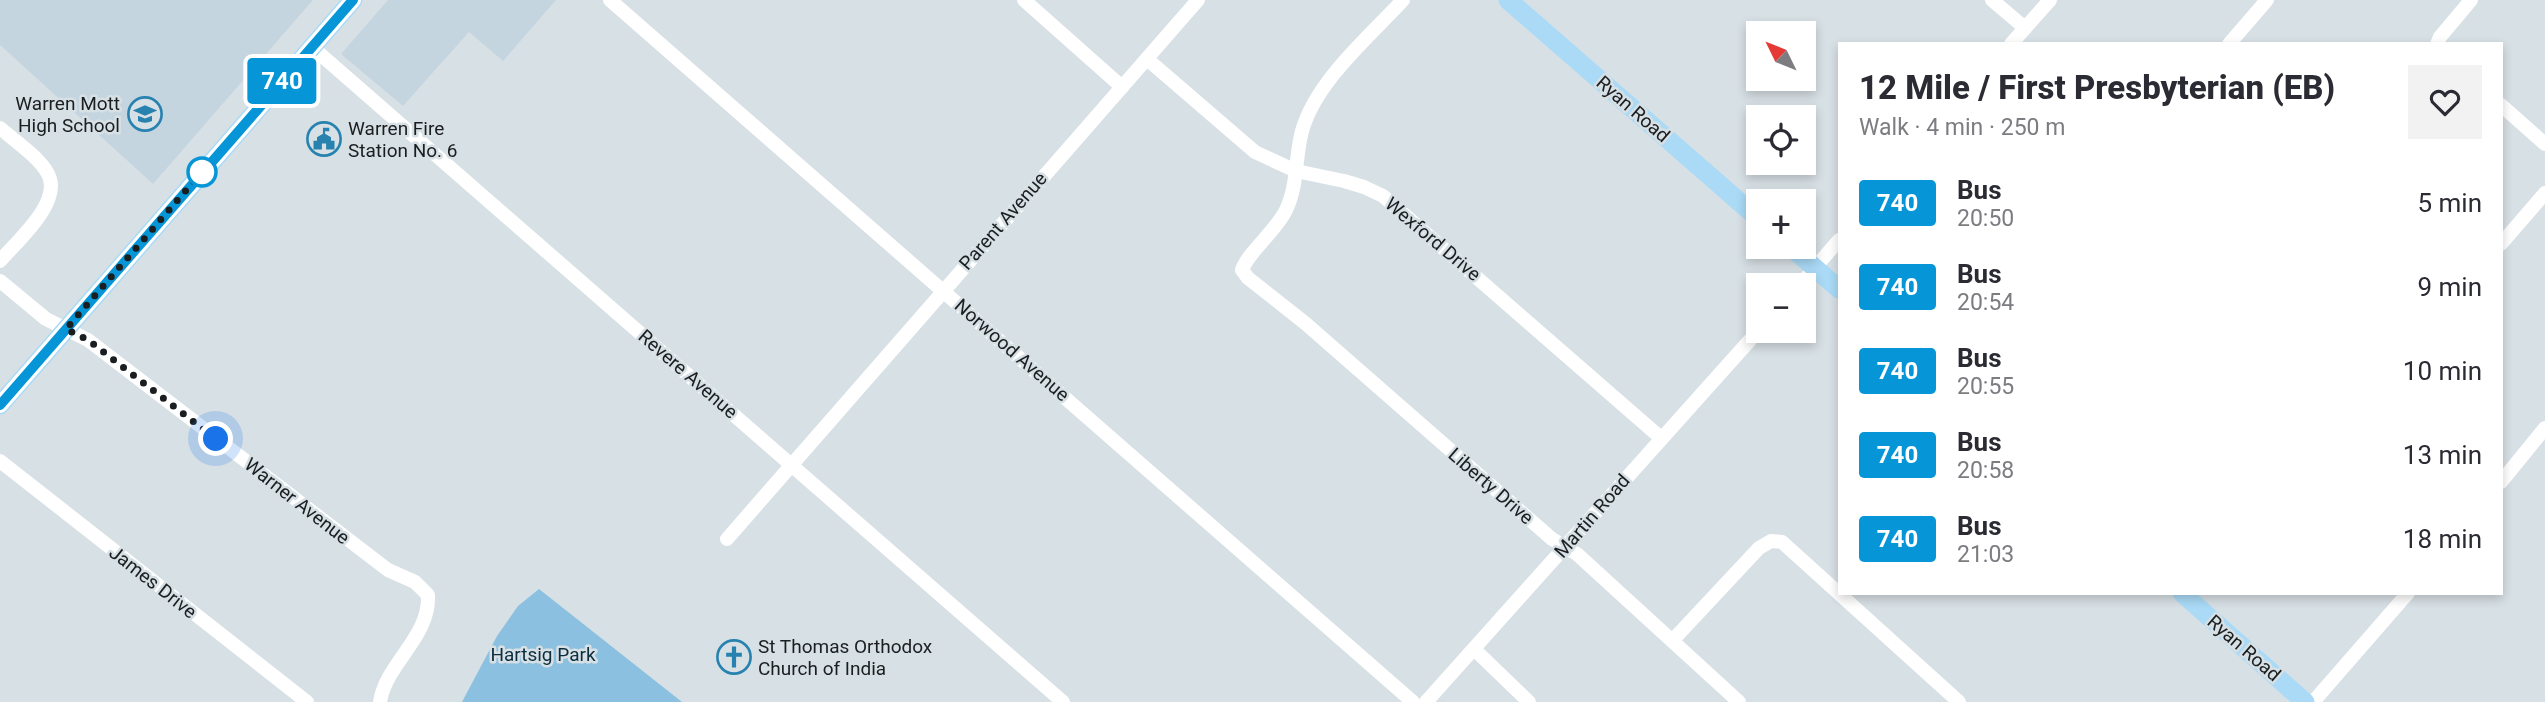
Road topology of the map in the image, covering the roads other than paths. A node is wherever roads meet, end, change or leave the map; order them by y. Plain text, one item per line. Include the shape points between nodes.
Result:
1 (353, 0) edge
2 (610, 0) edge
3 (1024, 0) edge
4 (1198, 0) edge
5 (1403, 0) edge
6 (1508, 0) edge
7 (1992, 0) edge
8 (2050, 0) edge
9 (2267, 0) edge
10 (2472, 0) edge
11 (2025, 28) junction
12 (2013, 42) edge
13 (2231, 42) edge
14 (2438, 42) edge
15 (312, 47) junction
16 (1147, 59) junction
17 (1122, 87) junction
18 (2503, 107) edge
19 (0, 128) edge
20 (2545, 144) edge
21 (1296, 171) junction
22 (2545, 193) edge
23 (1746, 208) edge
24 (1838, 241) edge
25 (2503, 242) edge
26 (1805, 259) edge
27 (0, 261) edge
28 (1815, 268) junction
29 (1811, 273) edge
30 (0, 281) edge
31 (1838, 288) edge
32 (943, 290) junction
33 (66, 329) junction
34 (1747, 343) edge
35 (0, 405) edge
36 (2545, 428) edge
37 (1661, 438) junction
38 (0, 461) edge
39 (792, 465) junction
40 (2503, 480) edge
41 (727, 539) dead end
42 (1565, 547) junction
43 (1838, 593) edge
44 (1841, 595) edge
45 (2184, 595) edge
46 (2407, 595) edge
47 (1672, 641) junction
48 (1474, 649) junction
49 (307, 702) edge
50 (380, 702) edge
51 (1063, 702) edge
52 (1413, 702) edge
53 (1426, 702) edge
54 (1530, 702) edge
55 (1739, 702) edge
56 (1959, 702) edge
57 (2305, 702) edge
58 (2313, 702) edge

1 - 15 main road
2 - 32 street, Norwood Avenue
3 - 17 street
4 - 16 street, Parent Avenue
5 - 21 street via 1312,105
6 - 23 main road, Ryan Road
7 - 11 street
8 - 11 street
9 - 13 street
10 - 14 street
11 - 12 street
15 - 33 main road
15 - 39 street, Revere Avenue
16 - 17 street, Parent Avenue
16 - 21 street, Wexford Drive via 1255,152
17 - 32 street, Parent Avenue
18 - 20 street
19 - 27 street via 46,170 52,191 45,208
21 - 37 street, Wexford Drive via 1364,187 1389,201
21 - 42 street, Liberty Drive via 1285,213 1246,261 1245,275
22 - 25 street
24 - 28 street
26 - 28 main road
28 - 29 street
28 - 31 main road
30 - 33 street, Warner Avenue via 46,320
32 - 39 street, Parent Avenue
32 - 52 street, Norwood Avenue
33 - 35 main road
33 - 50 street, Warner Avenue via 88,340 342,536 428,595 426,619 383,687
34 - 37 street, Martin Road
36 - 40 street
37 - 42 street, Martin Road
38 - 49 street, James Drive
39 - 41 street, Parent Avenue
39 - 51 street, Revere Avenue
42 - 47 street, Liberty Drive
42 - 48 street, Martin Road
43 - 47 street via 1782,542 1771,541 1759,548
44 - 56 street
45 - 57 main road, Ryan Road
46 - 58 street
47 - 55 street, Liberty Drive
48 - 53 street, Martin Road
48 - 54 street

